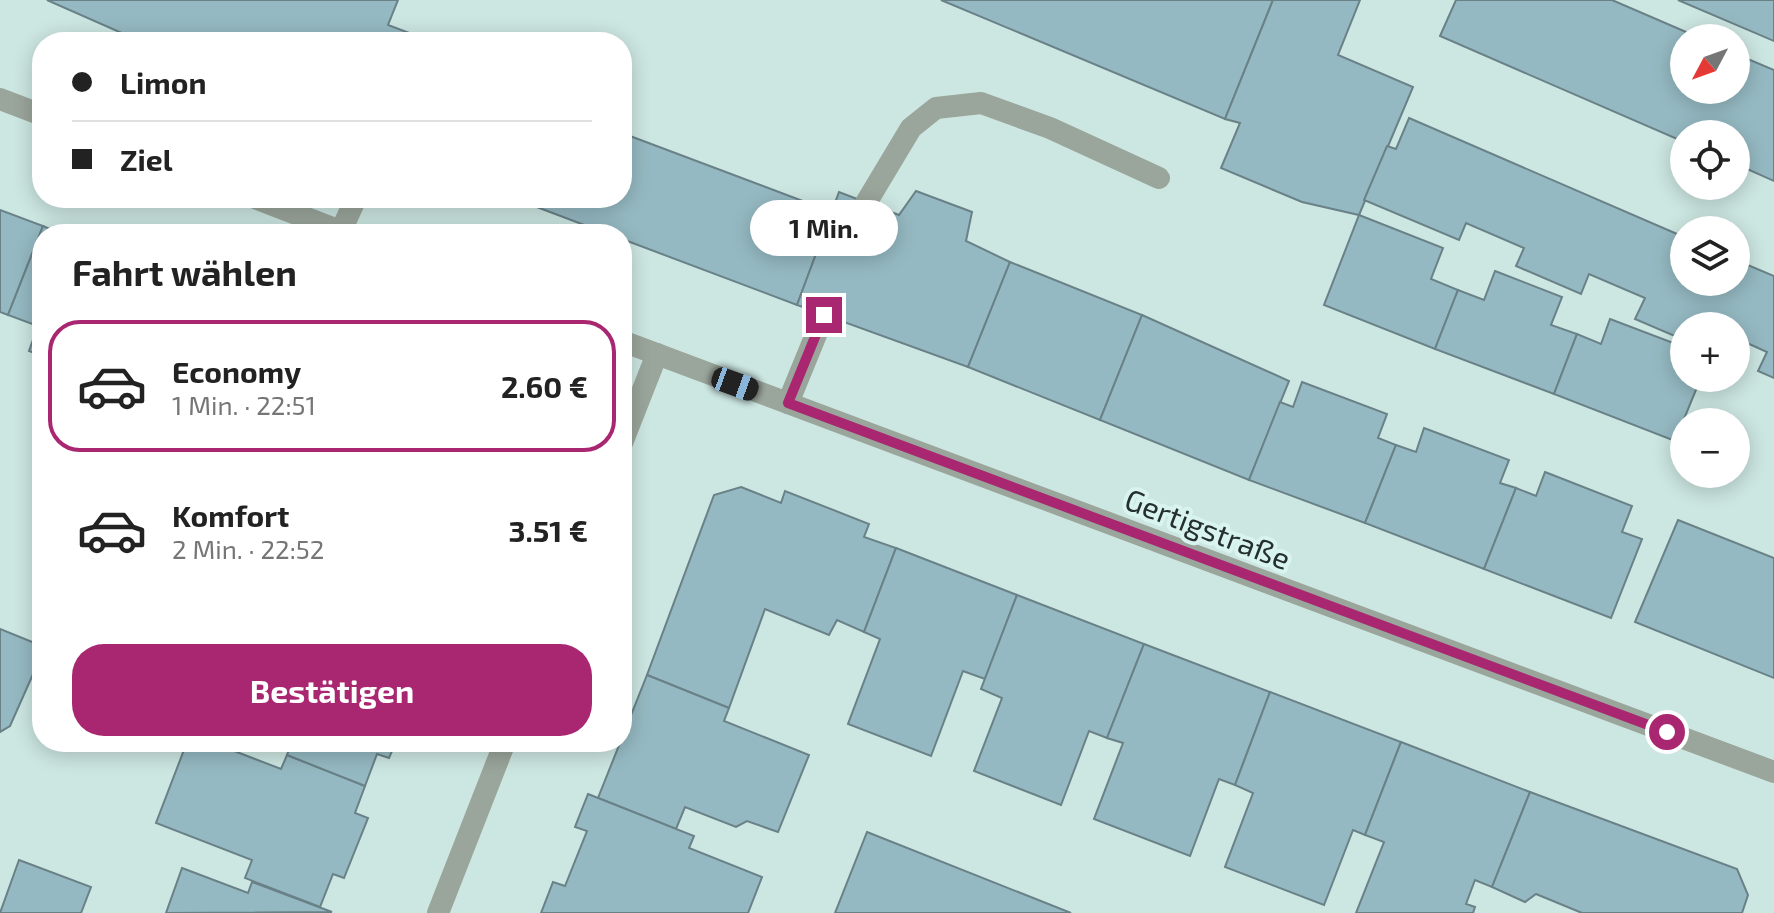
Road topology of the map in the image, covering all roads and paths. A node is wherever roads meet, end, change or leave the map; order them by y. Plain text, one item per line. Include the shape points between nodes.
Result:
1 (0, 99) edge
2 (32, 111) edge
3 (1159, 178) dead end
4 (866, 203) dead end
5 (281, 208) edge
6 (322, 224) edge
7 (824, 315) dead end
8 (632, 345) edge
9 (657, 354) junction
10 (788, 403) junction
11 (632, 418) edge
12 (501, 752) edge
13 (1774, 772) edge
14 (438, 913) edge

1 - 2 street
3 - 4 street via 981,103 936,108 911,128
5 - 6 street
7 - 10 street
8 - 9 street, Gertigstraße
9 - 10 street, Gertigstraße
9 - 11 street
10 - 13 street, Gertigstraße
12 - 14 street

